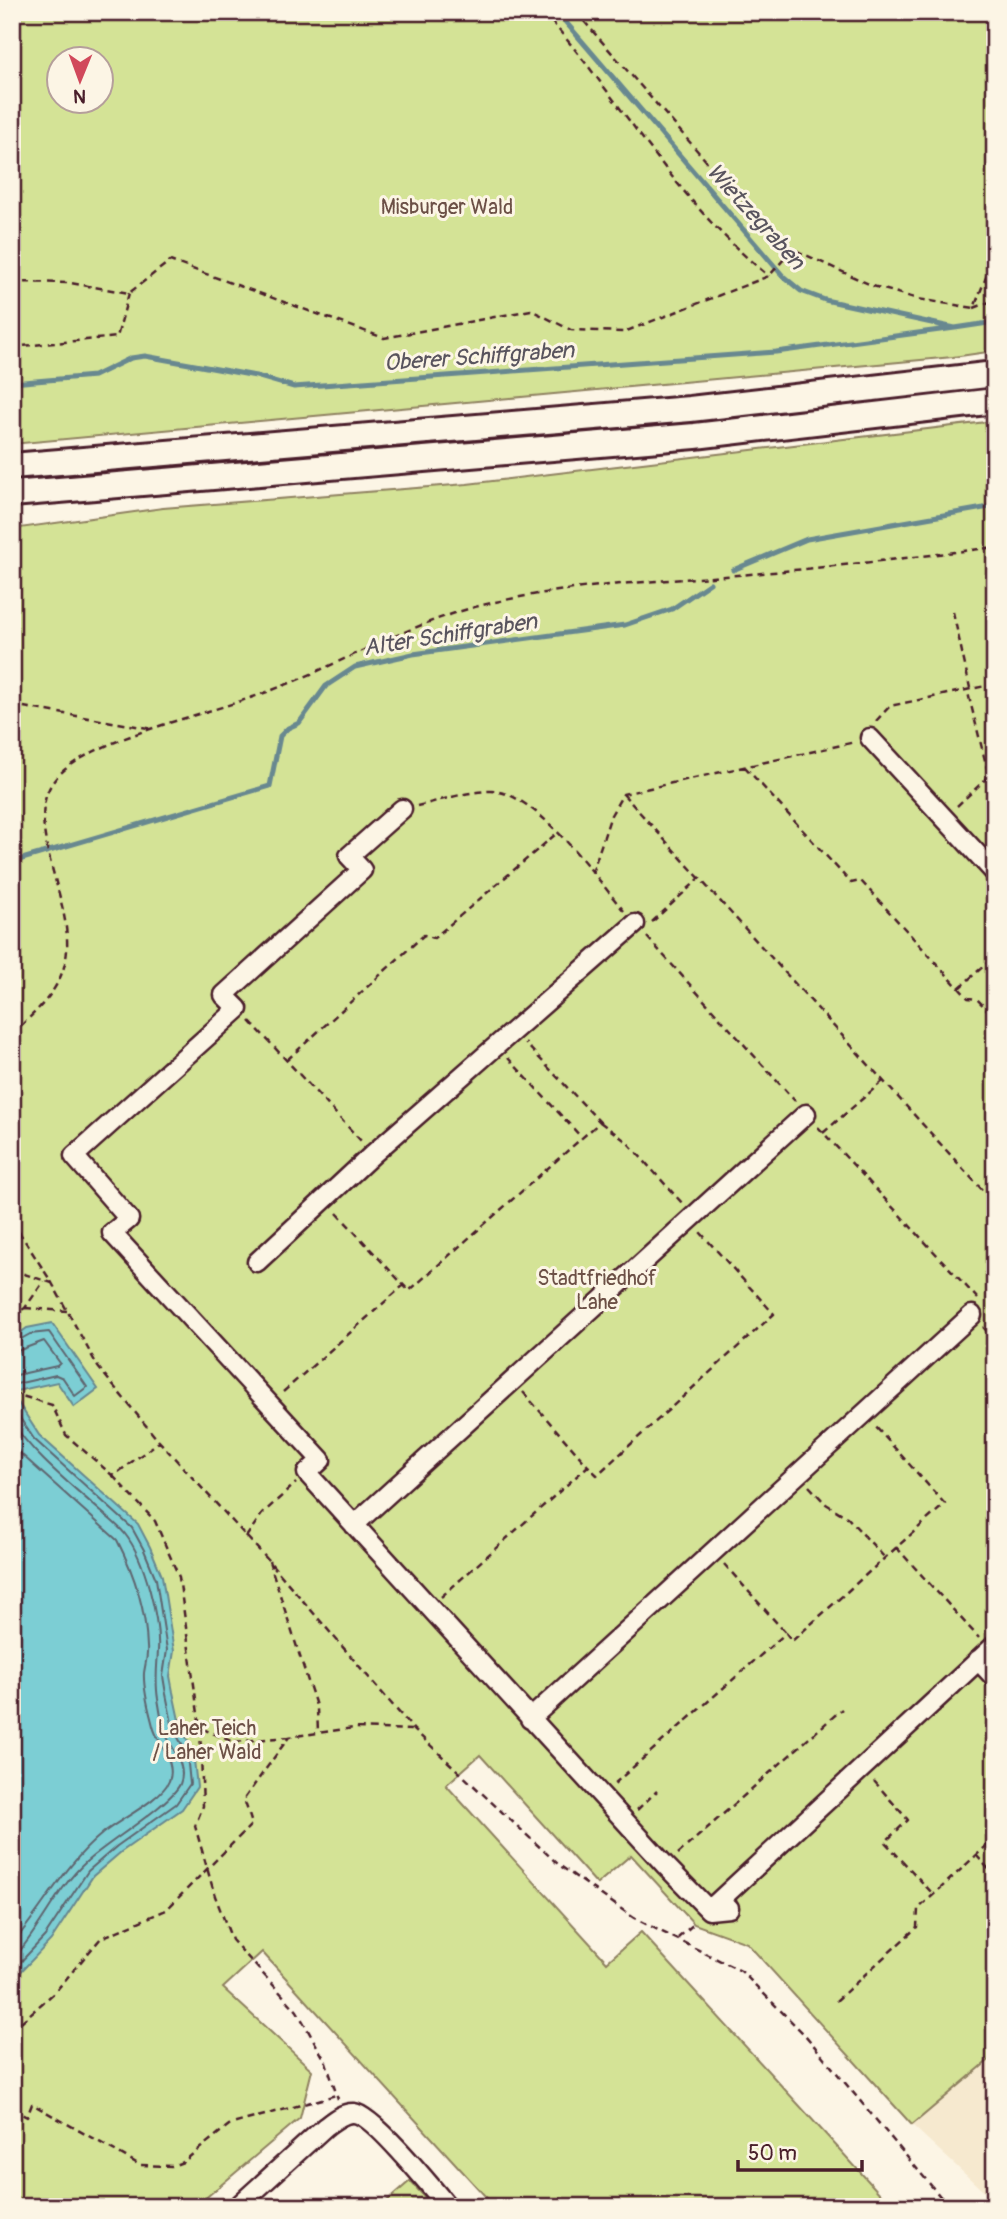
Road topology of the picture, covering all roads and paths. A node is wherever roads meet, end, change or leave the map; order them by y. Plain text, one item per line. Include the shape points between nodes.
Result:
1 (543, 12) edge
2 (576, 12) edge
3 (793, 249) junction
4 (995, 254) edge
5 (769, 276) junction
6 (12, 282) edge
7 (129, 293) junction
8 (995, 300) edge
9 (974, 308) junction
10 (12, 347) edge
11 (995, 374) edge
12 (995, 401) edge
13 (12, 466) edge
14 (12, 494) edge
15 (995, 547) edge
16 (953, 612) dead end
17 (995, 684) edge
18 (969, 689) junction
19 (12, 705) edge
20 (154, 729) junction
21 (870, 738) junction
22 (745, 767) junction
23 (623, 794) junction
24 (402, 809) joint
25 (944, 818) junction
26 (556, 834) junction
27 (592, 873) junction
28 (995, 873) edge
29 (701, 877) junction
30 (639, 928) junction
31 (995, 956) edge
32 (959, 988) junction
33 (238, 1009) junction
34 (995, 1018) edge
35 (513, 1030) junction
36 (12, 1034) edge
37 (496, 1045) junction
38 (287, 1060) junction
39 (883, 1081) junction
40 (806, 1114) junction
41 (600, 1122) junction
42 (824, 1133) junction
43 (582, 1138) junction
44 (373, 1154) junction
45 (324, 1199) junction
46 (995, 1204) edge
47 (692, 1218) junction
48 (12, 1221) edge
49 (257, 1262) dead end
50 (12, 1270) edge
51 (44, 1281) junction
52 (52, 1283) junction
53 (404, 1285) junction
54 (25, 1308) junction
55 (67, 1311) junction
56 (972, 1315) junction
57 (12, 1316) edge
58 (995, 1340) edge
59 (512, 1380) junction
60 (12, 1393) edge
61 (269, 1404) junction
62 (862, 1413) junction
63 (160, 1441) junction
64 (588, 1466) junction
65 (307, 1473) junction
66 (797, 1473) junction
67 (113, 1476) junction
68 (354, 1525) junction
69 (246, 1537) junction
70 (896, 1547) junction
71 (712, 1551) junction
72 (885, 1558) junction
73 (268, 1560) junction
74 (428, 1608) junction
75 (786, 1633) junction
76 (987, 1652) edge
77 (995, 1678) edge
78 (842, 1709) dead end
79 (180, 1719) dead end
80 (530, 1719) junction
81 (200, 1728) junction
82 (414, 1730) junction
83 (318, 1732) junction
84 (289, 1737) junction
85 (862, 1768) junction
86 (657, 1791) dead end
87 (600, 1795) junction
88 (624, 1822) junction
89 (995, 1838) edge
90 (976, 1855) junction
91 (665, 1866) junction
92 (208, 1868) junction
93 (995, 1876) edge
94 (933, 1895) junction
95 (729, 1908) dead end
96 (709, 1910) junction
97 (678, 1938) junction
98 (836, 2001) dead end
99 (12, 2030) edge
100 (337, 2094) junction
101 (346, 2099) dead end
102 (12, 2109) edge
103 (237, 2207) edge
104 (448, 2207) edge
105 (949, 2207) edge

1 - 5 path via 671,176 737,251
2 - 3 path via 757,219
3 - 5 path
3 - 9 path via 873,286
4 - 9 path
5 - 7 path via 624,332 571,330 531,310 384,338 170,261
6 - 7 path via 69,283
7 - 10 path via 117,337
8 - 9 path
11 - 13 highway via 690,409
12 - 14 highway via 695,436
15 - 20 path via 581,588 499,601 433,622 254,697
16 - 18 path
17 - 18 path
18 - 21 path via 890,706 876,721
18 - 25 path via 989,776
19 - 20 path
20 - 36 path via 90,755 62,772 45,791 40,813 66,916 68,946 63,971 47,1002
21 - 22 path
21 - 25 street
22 - 23 path
22 - 32 path via 851,883 861,881
23 - 27 path
23 - 29 path
24 - 26 path via 489,791 506,793 523,801
24 - 33 street via 349,856 362,870 224,995
25 - 28 street
26 - 27 path
26 - 38 path via 435,938 424,935
27 - 30 path
29 - 30 path
29 - 39 path
30 - 35 street
30 - 40 path
31 - 32 path
32 - 34 path
33 - 38 path
33 - 61 street via 74,1156 129,1219 112,1233
35 - 37 street
35 - 41 path
37 - 43 path
37 - 44 street
38 - 44 path
39 - 42 path
39 - 46 path
40 - 42 path
40 - 47 street
41 - 43 path
41 - 47 path via 627,1142
42 - 56 path via 983,1305
43 - 53 path via 409,1291
44 - 45 street
45 - 49 street
45 - 53 path
47 - 59 street
47 - 64 path via 774,1314 597,1475
48 - 52 path
50 - 51 path
51 - 52 path
51 - 54 path
52 - 55 path
53 - 61 path
54 - 55 path
54 - 57 path
55 - 63 path via 98,1367
56 - 58 path
56 - 62 street
59 - 64 path
59 - 68 street
60 - 67 path via 52,1405 66,1435
61 - 65 street via 321,1460
62 - 66 street
62 - 70 path via 945,1504
63 - 67 path
63 - 69 path
64 - 74 path
65 - 68 street
65 - 69 path via 262,1514
66 - 71 street
66 - 72 path
67 - 81 path via 155,1521 179,1577
68 - 74 street
69 - 73 path
70 - 72 path
70 - 76 path
71 - 75 path
71 - 80 street
72 - 75 path via 792,1641
73 - 82 path
73 - 83 path via 317,1709
74 - 80 street
75 - 87 path
76 - 77 street
76 - 85 street
78 - 91 path
79 - 81 path
80 - 87 street
81 - 84 path via 233,1742
81 - 92 path via 203,1806 195,1826
82 - 83 path
82 - 97 path via 559,1865 634,1918
83 - 84 path
84 - 92 path via 244,1799 253,1824
85 - 94 path via 908,1820 885,1842
85 - 96 street
86 - 88 path
87 - 88 street
88 - 91 street
89 - 90 path
90 - 93 path
90 - 94 path
91 - 96 street
92 - 99 path via 166,1910 101,1938 55,1992
92 - 100 path via 233,1940 292,2003 327,2062
94 - 98 path via 918,1909 917,1927
95 - 96 street
96 - 97 path
97 - 105 path via 741,1971 805,2035
100 - 101 path via 337,2102
100 - 102 path via 229,2125 172,2166 140,2165 33,2104 27,2117
103 - 104 street via 325,2127 354,2113 378,2129

